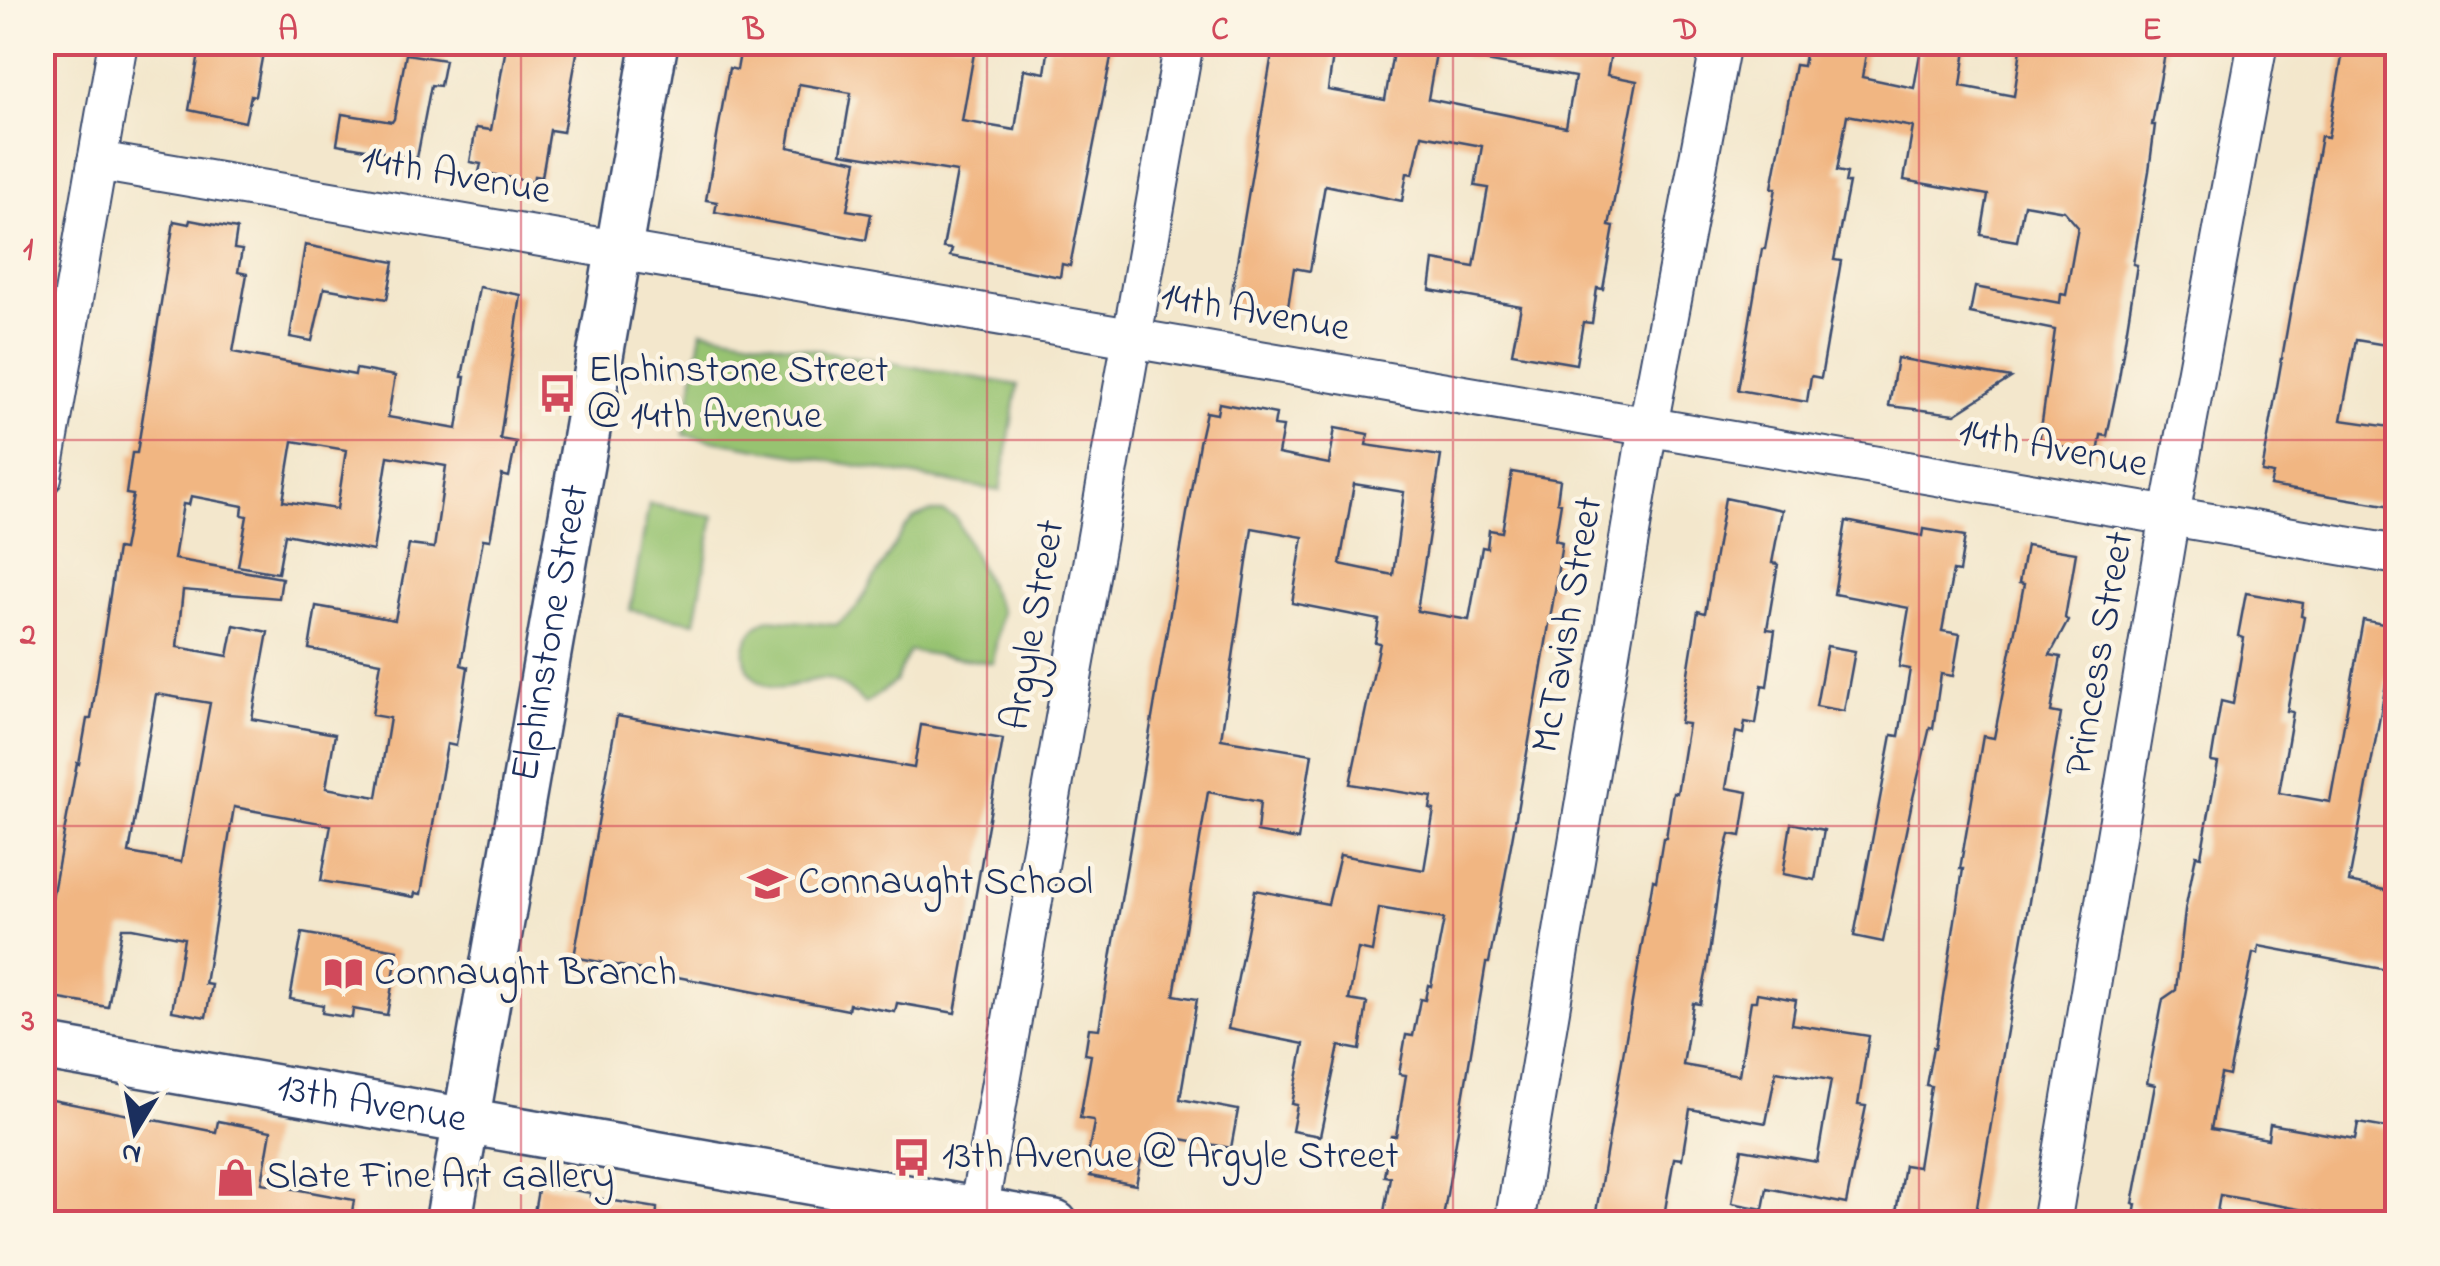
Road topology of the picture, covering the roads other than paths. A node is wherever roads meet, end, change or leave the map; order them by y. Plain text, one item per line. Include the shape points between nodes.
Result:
1 (118, 42) edge
2 (655, 42) edge
3 (1184, 42) edge
4 (1721, 42) edge
5 (2258, 42) edge
6 (97, 161) junction
7 (618, 250) junction
8 (1132, 338) junction
9 (1648, 426) junction
10 (42, 477) edge
11 (2170, 516) junction
12 (2398, 554) edge
13 (42, 1046) edge
14 (465, 1120) junction
15 (978, 1217) edge
16 (448, 1224) edge
17 (1054, 1224) edge
18 (1514, 1224) edge
19 (2050, 1224) edge

1 - 6 street
2 - 7 street, Elphinstone Street
3 - 8 street, Argyle Street
4 - 9 street, McTavish Street
5 - 11 street, Princess Street
6 - 7 street, 14th Avenue
6 - 10 street
7 - 8 street, 14th Avenue
7 - 14 street, Elphinstone Street
8 - 9 street, 14th Avenue
8 - 15 street, Argyle Street
9 - 11 street, 14th Avenue
9 - 18 street, McTavish Street
11 - 12 street, 14th Avenue
11 - 19 street, Princess Street
13 - 14 street, 13th Avenue
14 - 15 street, 13th Avenue
14 - 16 street, Elphinstone Street
15 - 17 street, 13th Avenue

